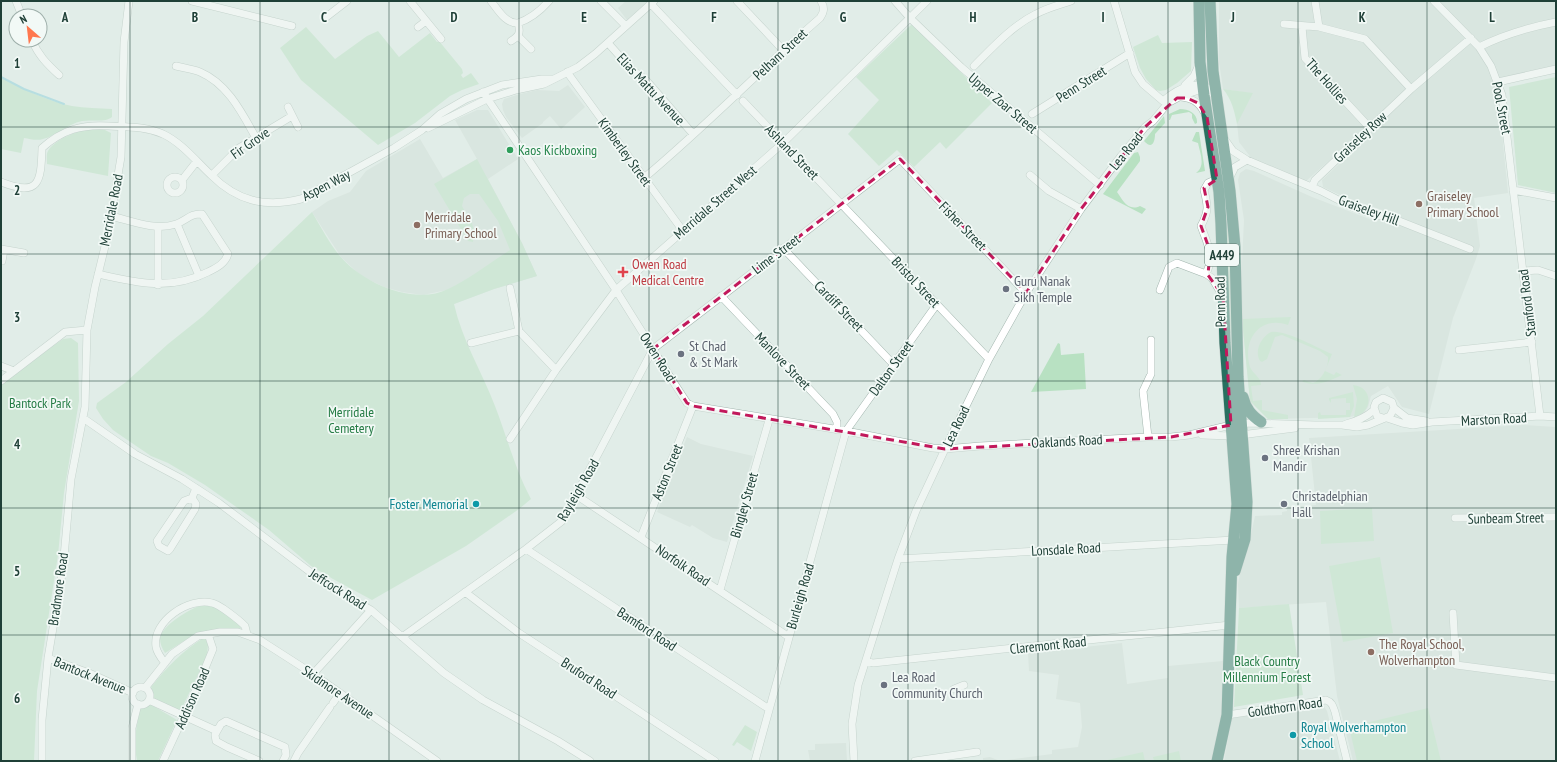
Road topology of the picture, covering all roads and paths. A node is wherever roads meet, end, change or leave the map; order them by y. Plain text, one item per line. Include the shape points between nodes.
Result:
1 (129, 1) edge
2 (192, 1) edge
3 (347, 1) edge
4 (410, 1) edge
5 (491, 1) edge
6 (549, 1) edge
7 (601, 1) edge
8 (737, 1) edge
9 (820, 1) edge
10 (895, 1) edge
11 (927, 1) edge
12 (1071, 1) edge
13 (1114, 1) edge
14 (1199, 1) edge
15 (1210, 1) edge
16 (1315, 1) edge
17 (1434, 1) edge
18 (652, 3) edge
19 (332, 13) junction
20 (325, 18) dead end
21 (910, 18) junction
22 (337, 20) dead end
23 (426, 22) junction
24 (1556, 22) edge
25 (518, 24) junction
26 (1284, 24) dead end
27 (292, 26) dead end
28 (626, 26) junction
29 (418, 27) dead end
30 (1302, 27) junction
31 (1319, 27) junction
32 (518, 36) junction
33 (1471, 38) junction
34 (441, 39) dead end
35 (511, 41) dead end
36 (608, 43) junction
37 (1479, 47) junction
38 (35, 48) edge
39 (530, 49) dead end
40 (783, 50) junction
41 (1130, 53) junction
42 (1200, 62) junction
43 (176, 66) dead end
44 (974, 66) dead end
45 (1556, 70) edge
46 (1213, 71) junction
47 (567, 72) junction
48 (59, 75) dead end
49 (1498, 82) junction
50 (1203, 86) junction
51 (1182, 88) junction
52 (1411, 89) junction
53 (737, 95) junction
54 (485, 96) junction
55 (1177, 98) junction
56 (1217, 100) junction
57 (743, 101) dead end
58 (1163, 101) junction
59 (288, 107) dead end
60 (1032, 114) dead end
61 (292, 116) junction
62 (1207, 117) junction
63 (123, 127) junction
64 (298, 127) dead end
65 (1145, 128) junction
66 (1370, 128) junction
67 (693, 134) junction
68 (1223, 137) junction
69 (256, 138) junction
70 (783, 143) junction
71 (900, 159) joint
72 (197, 160) junction
73 (1247, 160) junction
74 (1030, 175) dead end
75 (212, 176) junction
76 (644, 178) junction
77 (1217, 179) junction
78 (1229, 179) junction
79 (182, 180) dead end
80 (1, 182) edge
81 (1100, 185) junction
82 (1312, 188) junction
83 (1513, 190) junction
84 (1556, 198) edge
85 (842, 204) junction
86 (1082, 209) junction
87 (111, 216) junction
88 (177, 224) junction
89 (158, 227) junction
90 (682, 231) junction
91 (783, 248) junction
92 (1470, 249) dead end
93 (2, 250) edge
94 (24, 253) dead end
95 (2, 261) dead end
96 (1523, 271) junction
97 (98, 274) junction
98 (1206, 274) junction
99 (199, 276) junction
100 (1556, 276) edge
101 (158, 284) junction
102 (510, 288) dead end
103 (616, 290) junction
104 (1160, 290) dead end
105 (1026, 293) junction
106 (722, 296) junction
107 (1223, 296) junction
108 (937, 304) junction
109 (87, 330) junction
110 (519, 331) junction
111 (1151, 340) dead end
112 (1532, 342) junction
113 (471, 344) dead end
114 (653, 349) junction
115 (1459, 350) dead end
116 (990, 359) junction
117 (894, 364) junction
118 (1, 366) edge
119 (556, 370) junction
120 (14, 371) junction
121 (1238, 377) junction
122 (1, 381) edge
123 (693, 406) junction
124 (1394, 408) junction
125 (1374, 410) junction
126 (1540, 416) junction
127 (1556, 417) edge
128 (84, 418) junction
129 (1385, 418) junction
130 (769, 420) junction
131 (1261, 422) junction
132 (1432, 422) junction
133 (1316, 425) junction
134 (1342, 425) junction
135 (837, 430) junction
136 (1236, 430) junction
137 (846, 431) junction
138 (1190, 435) junction
139 (1148, 437) junction
140 (510, 439) dead end
141 (945, 449) junction
142 (196, 488) junction
143 (576, 495) junction
144 (192, 498) junction
145 (1556, 517) edge
146 (1455, 518) dead end
147 (641, 537) junction
148 (1234, 540) junction
149 (526, 548) junction
150 (898, 559) junction
151 (1232, 578) junction
152 (720, 590) junction
153 (465, 592) junction
154 (371, 610) junction
155 (1453, 613) dead end
156 (1230, 625) junction
157 (208, 634) junction
158 (247, 634) junction
159 (402, 637) junction
160 (789, 637) junction
161 (48, 658) junction
162 (866, 661) junction
163 (165, 663) junction
164 (313, 674) junction
165 (1556, 678) edge
166 (964, 685) dead end
167 (146, 688) junction
168 (954, 689) dead end
169 (133, 693) junction
170 (340, 693) junction
171 (149, 700) junction
172 (138, 704) junction
173 (769, 709) junction
174 (1227, 715) junction
175 (184, 716) junction
176 (217, 731) junction
177 (977, 752) dead end
178 (426, 758) edge
179 (42, 761) edge
180 (132, 761) edge
181 (163, 761) edge
182 (259, 761) edge
183 (283, 761) edge
184 (294, 761) edge
185 (437, 761) edge
186 (590, 761) edge
187 (715, 761) edge
188 (754, 761) edge
189 (854, 761) edge
190 (915, 761) edge
191 (1217, 761) edge
192 (1347, 761) edge

1 - 63 street, Merridale Road via 124,42
2 - 27 street
3 - 19 street
4 - 23 street
5 - 25 street via 508,20
6 - 25 street via 535,14
7 - 28 street
8 - 40 street
9 - 40 street, Pelham Street via 824,8 820,18
10 - 21 street, Upper Zoar Street
11 - 21 street, Merridale Street West
12 - 44 street via 1036,14 1013,28
13 - 41 street
14 - 42 highway, Penn Road / A449
15 - 46 highway, Penn Road / A449
16 - 31 street
17 - 33 street, Pool Street
18 - 28 street, Aspen Way
18 - 53 street
19 - 20 street
19 - 22 street
21 - 70 street, Merridale Street West
21 - 81 street, Upper Zoar Street via 961,67
23 - 29 street
23 - 34 street
24 - 37 street via 1489,41
25 - 32 street
26 - 30 street
28 - 36 street, Aspen Way
30 - 31 street
30 - 66 street, The Hollies via 1305,58
31 - 52 street via 1365,39
32 - 35 street
32 - 39 street
33 - 37 street, Pool Street
33 - 52 street, Graiseley Row
36 - 47 street, Aspen Way via 588,60
36 - 67 street, Elias Mattu Avenue via 632,70 645,79
37 - 49 street, Pool Street
38 - 48 street
40 - 53 street, Pelham Street
41 - 58 street via 1138,77
41 - 60 street, Penn Street
42 - 50 highway, Penn Road / A449
42 - 51 street, Lea Road via 1192,79
43 - 69 street via 202,73 216,82 232,98
45 - 49 street
46 - 50 street, Lea Road via 1211,78
46 - 56 highway, Penn Road / A449
47 - 54 street, Aspen Way via 544,84
47 - 76 street, Kimberley Street
49 - 83 street, Pool Street via 1505,114
50 - 51 street, Lea Road via 1192,85
50 - 55 street, Lea Road via 1196,92
50 - 56 street via 1212,92
50 - 62 highway, Penn Road / A449
51 - 58 street, Lea Road
52 - 66 street, Graiseley Row
53 - 67 street, Elias Mattu Avenue
54 - 75 street, Aspen Way via 332,182 289,202 251,200 233,193
54 - 103 street, Owen Road
55 - 62 street via 1193,100 1201,106
55 - 65 street, Lea Road via 1168,103
56 - 68 highway, Penn Road / A449
57 - 70 street, Ashland Street
58 - 65 street, Lea Road via 1149,118
59 - 61 street
61 - 64 street
61 - 69 street, Fir Grove
62 - 77 highway, Penn Road / A449
63 - 72 street, Aspen Way via 140,127 163,134
63 - 80 street, Aspen Way via 94,124 76,128 42,148 42,170 33,185 25,189
63 - 87 street, Merridale Road via 121,157
65 - 81 street, Lea Road
66 - 82 street, Graiseley Row via 1315,180
67 - 76 street, Elias Mattu Avenue
68 - 73 street, Graiseley Hill via 1233,151
68 - 78 highway, Penn Road / A449
69 - 75 street, Fir Grove via 239,148
70 - 85 street, Ashland Street
70 - 90 street, Merridale Street West
71 - 85 street, Lime Street
71 - 105 street, Fisher Street
72 - 75 street, Aspen Way
72 - 79 street
73 - 78 street via 1235,167
73 - 82 street, Graiseley Hill
74 - 86 street via 1049,191
76 - 90 street, Kimberley Street
77 - 98 street via 1208,183 1204,190 1208,207 1201,226 1210,250 1210,263
77 - 107 highway, Penn Road / A449
78 - 121 highway, Penn Road / A449
81 - 86 street, Lea Road
82 - 92 street, Graiseley Hill via 1352,207 1389,217
83 - 84 street
83 - 96 street, Stanford Road
85 - 91 street, Lime Street
85 - 108 street, Bristol Street
86 - 105 street, Lea Road
87 - 89 street
87 - 97 street, Merridale Road
88 - 89 street
88 - 99 street
88 - 99 street via 190,216 202,214 228,254 221,264
89 - 101 street
90 - 103 street, Merridale Street West
91 - 106 street, Lime Street
91 - 117 street, Cardiff Street
93 - 94 street
93 - 95 street
96 - 100 street via 1538,270
96 - 112 street, Stanford Road
97 - 101 street
97 - 109 street, Merridale Road
98 - 104 street via 1176,263 1169,267
98 - 107 street via 1212,278
99 - 101 street via 180,283
102 - 110 street
103 - 114 street, Owen Road
103 - 119 street, Merridale Street West
105 - 116 street, Lea Road
106 - 114 street, Lime Street
106 - 135 street, Manlove Street via 833,414
107 - 136 highway, Penn Road / A449
108 - 116 street, Bristol Street
108 - 117 street, Dalton Street
109 - 120 street via 65,332
109 - 128 street, Merridale Road
110 - 113 street
110 - 119 street
111 - 139 street via 1151,374 1143,391
112 - 115 street
112 - 126 street, Stanford Road
114 - 123 street, Owen Road via 687,403
114 - 143 street, Rayleigh Road
116 - 141 street, Lea Road
117 - 137 street, Dalton Street
118 - 120 street
119 - 140 street, Merridale Street West
120 - 122 street
121 - 131 highway via 1245,406 1251,415
121 - 136 highway, Penn Road / A449
123 - 130 street
123 - 147 street, Aston Street
124 - 125 street, Marston Road via 1392,402 1384,398 1376,402
124 - 129 street via 1392,414
124 - 132 street, Marston Road via 1407,418
125 - 129 street, Marston Road via 1377,416
125 - 134 street, Marston Road via 1360,420
126 - 127 street, Marston Road
126 - 132 street, Marston Road
128 - 142 street, Jeffcock Road via 135,454
128 - 161 street, Bradmore Road via 71,479 63,568
129 - 132 street, Marston Road via 1413,425
129 - 134 street, Marston Road via 1357,427
130 - 135 street
130 - 152 street, Bingley Street
131 - 133 street, Marston Road
131 - 136 street, Marston Road
133 - 134 street, Marston Road
133 - 136 street, Marston Road
135 - 137 street
136 - 138 street, Oaklands Road
136 - 138 street, Oaklands Road
136 - 148 highway, Penn Road / A449 via 1237,504
136 - 151 highway, Penn Road / A449 via 1244,453 1247,502 1245,539
137 - 141 street
137 - 160 street, Burleigh Road
138 - 139 street, Oaklands Road
139 - 141 street, Oaklands Road
141 - 150 street, Lea Road via 916,511
142 - 144 street
142 - 154 street, Jeffcock Road via 238,516 326,584
143 - 147 street, Norfolk Road
143 - 149 street, Rayleigh Road via 559,523
144 - 144 street via 184,501 158,541 159,546 168,551 170,549 195,509 196,504
145 - 146 street, Sunbeam Street
147 - 152 street, Norfolk Road
148 - 150 street, Lonsdale Road
148 - 151 highway, Penn Road / A449
149 - 153 street, Rayleigh Road
149 - 173 street, Bamford Road
150 - 162 street, Lea Road
151 - 156 highway, Penn Road / A449
152 - 160 street, Norfolk Road
153 - 159 street, Rayleigh Road
153 - 187 street, Bruford Road via 519,633
154 - 159 street, Jeffcock Road
154 - 164 street
155 - 165 street via 1456,665
156 - 162 street, Claremont Road via 895,661
156 - 174 highway, Penn Road / A449
157 - 158 street, Skidmore Avenue via 230,631
157 - 163 street, Skidmore Avenue via 198,636 185,644
157 - 175 street, Addison Road via 213,650
158 - 163 street, Skidmore Avenue via 245,626 213,603 186,605 167,619 157,636 156,646
158 - 164 street, Skidmore Avenue
159 - 186 street, Jeffcock Road via 444,673 484,700
160 - 173 street, Burleigh Road
161 - 169 street, Bantock Avenue
161 - 179 street, Bradmore Road via 42,714
162 - 189 street, Lea Road via 853,708
163 - 167 street, Skidmore Avenue
164 - 170 street, Skidmore Avenue
166 - 168 street
167 - 169 street via 140,687
167 - 171 street via 150,695
169 - 172 street
170 - 178 street, Skidmore Avenue
170 - 184 street
171 - 172 street via 145,704
171 - 175 street
172 - 180 street via 132,728
173 - 188 street, Burleigh Road
174 - 191 highway, Penn Road / A449
174 - 192 street, Goldthorn Road via 1329,701 1332,704
175 - 176 street
175 - 181 street, Addison Road
176 - 182 street via 216,741
176 - 183 street via 226,721 285,747 286,755
177 - 190 street
178 - 185 street, Skidmore Avenue

